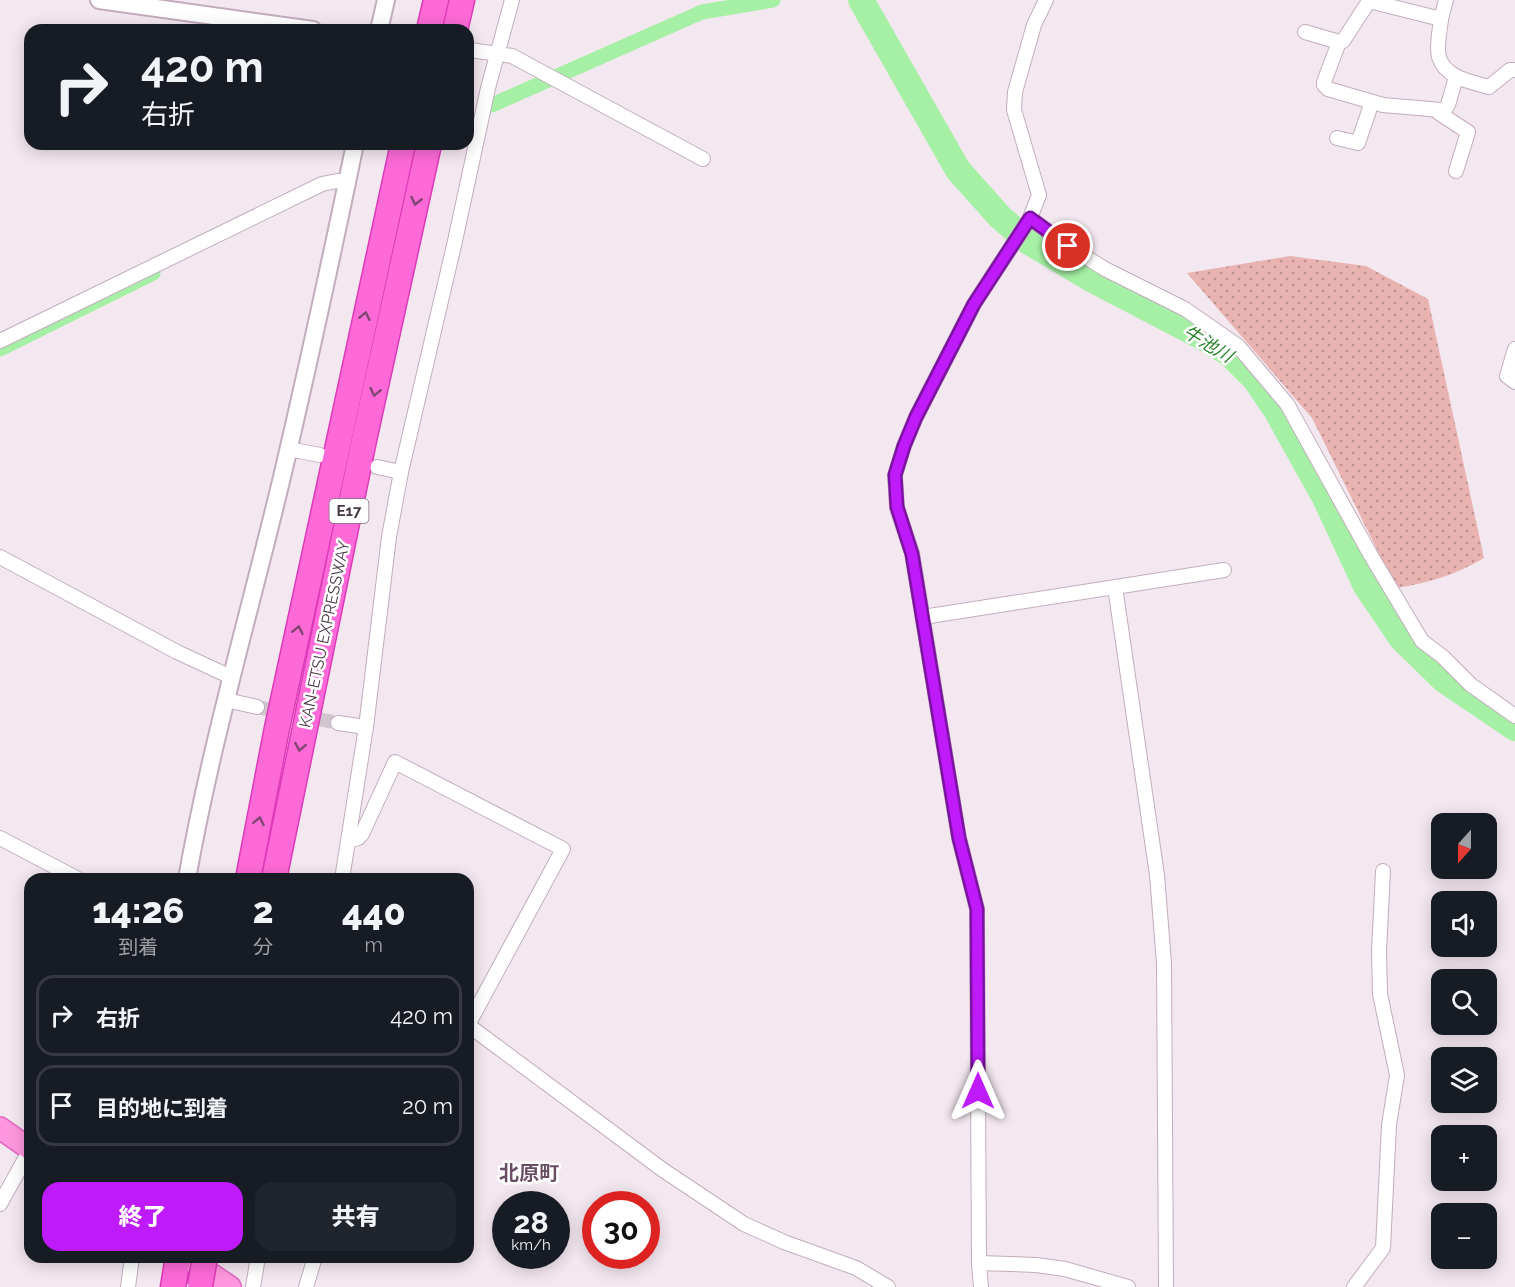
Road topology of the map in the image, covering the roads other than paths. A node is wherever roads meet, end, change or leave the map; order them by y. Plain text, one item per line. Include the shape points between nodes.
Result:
1 (99, 0) edge
2 (386, 0) edge
3 (436, 0) edge
4 (462, 0) edge
5 (512, 0) edge
6 (1046, 0) edge
7 (1446, 0) edge
8 (1441, 19) junction
9 (270, 24) edge
10 (380, 24) edge
11 (430, 24) edge
12 (456, 24) edge
13 (1305, 32) dead end
14 (1339, 42) junction
15 (474, 50) edge
16 (496, 53) junction
17 (1515, 70) edge
18 (1456, 77) junction
19 (1372, 102) junction
20 (1438, 110) junction
21 (1337, 138) dead end
22 (354, 150) edge
23 (402, 150) edge
24 (428, 150) edge
25 (703, 159) dead end
26 (1456, 171) dead end
27 (347, 182) junction
28 (1028, 221) junction
29 (0, 341) edge
30 (1515, 349) edge
31 (1515, 382) edge
32 (288, 449) junction
33 (320, 455) dead end
34 (376, 467) dead end
35 (401, 472) junction
36 (0, 557) edge
37 (1224, 570) dead end
38 (1115, 587) junction
39 (923, 617) junction
40 (231, 677) junction
41 (226, 700) junction
42 (257, 707) tunnel mouth
43 (1515, 716) edge
44 (338, 723) tunnel mouth
45 (366, 727) junction
46 (0, 838) edge
47 (349, 841) junction
48 (1383, 872) dead end
49 (67, 873) edge
50 (188, 873) edge
51 (249, 873) edge
52 (275, 873) edge
53 (343, 873) edge
54 (474, 1014) edge
55 (474, 1029) edge
56 (0, 1128) edge
57 (24, 1146) edge
58 (24, 1161) edge
59 (0, 1204) edge
60 (131, 1263) edge
61 (204, 1263) edge
62 (257, 1263) edge
63 (313, 1263) edge
64 (979, 1263) junction
65 (178, 1268) edge
66 (200, 1286) edge
67 (128, 1287) edge
68 (230, 1287) edge
69 (253, 1287) edge
70 (306, 1287) edge
71 (888, 1287) edge
72 (981, 1287) edge
73 (1128, 1287) edge
74 (1166, 1287) edge
75 (1354, 1287) edge

1 - 9 street
2 - 10 street
3 - 11 highway
4 - 12 highway
5 - 16 street
6 - 28 street via 1034,25 1015,92 1014,110 1039,195
7 - 8 street
8 - 14 street via 1369,2
8 - 18 street via 1439,55
13 - 14 street
14 - 19 street via 1324,85
15 - 16 street
16 - 25 street via 512,56
16 - 35 street
17 - 18 street via 1489,87
18 - 20 street via 1448,105
19 - 20 street
19 - 21 street via 1358,143
20 - 26 street via 1468,132
22 - 27 street
51 -> 23 highway, KAN-ETSU EXPRESSWAY / E17
24 -> 52 highway, KAN-ETSU EXPRESSWAY / E17
27 - 29 street via 322,184
27 - 32 street
28 - 39 street via 974,304 916,417 895,475 897,507 912,554
28 - 43 street via 1104,268 1185,309 1238,346 1287,404 1422,640 1471,686
30 - 31 street via 1507,376
32 - 33 street
32 - 40 street
34 - 35 street
35 - 45 street via 389,537
36 - 40 street
37 - 38 street
38 - 39 street
38 - 74 street via 1157,875 1164,963
39 - 64 street via 959,838 977,909
40 - 41 street
41 - 42 street
41 - 50 street
44 - 45 street
45 - 47 street
46 - 49 street
47 - 53 street
47 - 54 street via 362,834 395,762 562,849
48 - 75 street via 1380,994 1397,1075 1389,1125 1383,1248
55 - 71 street via 663,1170 744,1224 856,1268
56 - 57 main road
58 - 59 street
60 - 67 street
61 - 66 highway, bridge
62 - 69 street
63 - 70 street
64 - 72 street
64 - 73 street via 1065,1269
65 - 68 main road

